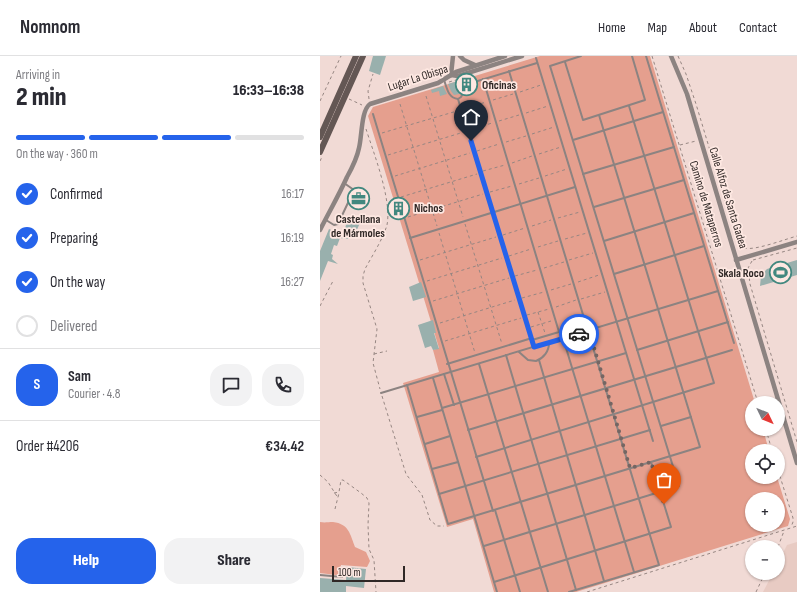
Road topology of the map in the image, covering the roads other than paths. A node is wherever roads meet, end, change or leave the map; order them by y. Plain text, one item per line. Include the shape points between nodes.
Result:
1 (356, 56) edge
2 (363, 56) edge
3 (453, 56) edge
4 (460, 56) edge
5 (505, 56) edge
6 (522, 56) edge
7 (581, 56) edge
8 (632, 56) edge
9 (646, 56) edge
10 (672, 56) edge
11 (536, 58) dead end
12 (565, 61) junction
13 (537, 62) junction
14 (477, 65) junction
15 (509, 71) junction
16 (451, 75) junction
17 (458, 76) junction
18 (483, 79) junction
19 (444, 80) junction
20 (463, 91) junction
21 (458, 99) junction
22 (629, 106) junction
23 (664, 112) junction
24 (373, 114) dead end
25 (599, 115) junction
26 (633, 122) junction
27 (604, 130) junction
28 (320, 137) edge
29 (573, 140) junction
30 (674, 146) junction
31 (320, 152) edge
32 (644, 156) junction
33 (614, 164) junction
34 (584, 174) junction
35 (684, 180) junction
36 (344, 183) junction
37 (575, 187) junction
38 (654, 189) junction
39 (547, 196) junction
40 (624, 198) junction
41 (521, 204) junction
42 (594, 207) junction
43 (493, 213) junction
44 (694, 213) junction
45 (325, 220) junction
46 (664, 223) junction
47 (320, 230) edge
48 (635, 232) junction
49 (410, 238) junction
50 (604, 241) junction
51 (797, 242) edge
52 (704, 246) junction
53 (674, 256) junction
54 (736, 260) junction
55 (645, 264) junction
56 (614, 274) junction
57 (718, 291) junction
58 (688, 300) junction
59 (658, 309) junction
60 (628, 319) junction
61 (616, 322) junction
62 (728, 322) junction
63 (589, 331) junction
64 (698, 332) junction
65 (563, 338) junction
66 (532, 339) junction
67 (668, 341) junction
68 (549, 342) junction
69 (734, 343) dead end
70 (534, 347) junction
71 (638, 350) junction
72 (732, 350) dead end
73 (519, 352) junction
74 (626, 353) junction
75 (506, 355) junction
76 (706, 358) junction
77 (539, 360) junction
78 (598, 361) junction
79 (447, 364) junction
80 (479, 364) junction
81 (676, 367) junction
82 (572, 369) junction
83 (450, 372) junction
84 (444, 374) junction
85 (646, 376) junction
86 (433, 378) junction
87 (544, 378) junction
88 (634, 380) junction
89 (407, 385) junction
90 (515, 386) junction
91 (606, 388) junction
92 (684, 393) junction
93 (381, 394) road end
94 (488, 394) junction
95 (580, 396) junction
96 (653, 402) junction
97 (460, 403) junction
98 (454, 404) junction
99 (552, 405) junction
100 (642, 405) junction
101 (442, 409) junction
102 (523, 414) junction
103 (614, 414) junction
104 (416, 417) junction
105 (691, 417) junction
106 (496, 422) junction
107 (588, 422) junction
108 (661, 426) junction
109 (468, 430) junction
110 (650, 430) junction
111 (560, 431) junction
112 (450, 436) junction
113 (621, 439) junction
114 (530, 440) junction
115 (653, 441) dead end
116 (424, 444) junction
117 (595, 446) junction
118 (504, 448) junction
119 (567, 455) junction
120 (476, 456) junction
121 (670, 456) junction
122 (458, 462) junction
123 (651, 462) junction
124 (797, 463) edge
125 (538, 464) junction
126 (630, 468) junction
127 (432, 469) junction
128 (512, 472) junction
129 (604, 476) junction
130 (483, 481) junction
131 (575, 485) junction
132 (465, 486) junction
133 (660, 492) junction
134 (439, 494) junction
135 (546, 494) junction
136 (639, 498) junction
137 (521, 502) junction
138 (613, 506) junction
139 (494, 510) junction
140 (474, 516) junction
141 (584, 516) junction
142 (556, 524) junction
143 (530, 532) junction
144 (650, 534) junction
145 (504, 540) junction
146 (624, 542) junction
147 (484, 546) junction
148 (595, 551) junction
149 (566, 560) junction
150 (344, 568) dead end
151 (541, 568) junction
152 (634, 572) junction
153 (320, 575) edge
154 (515, 575) junction
155 (604, 581) junction
156 (494, 582) junction
157 (576, 590) junction
158 (497, 592) edge
159 (520, 592) edge
160 (548, 592) edge
161 (569, 592) edge

1 - 28 main road
2 - 31 main road
3 - 16 street
4 - 14 street
5 - 14 street
6 - 17 street, Lugar La Obispa
7 - 12 lane
8 - 22 lane via 645,100
9 - 23 lane
10 - 54 street, Calle Alfoz de Santa Gadea via 682,80
11 - 13 lane
12 - 25 lane via 583,120
12 - 29 lane via 550,66
13 - 15 lane
13 - 37 lane
14 - 16 street
15 - 18 lane
15 - 39 lane
16 - 17 street, Lugar La Obispa
16 - 19 street, Lugar La Obispa
17 - 20 lane
18 - 20 lane via 470,83 472,88
18 - 41 lane
19 - 21 lane via 450,96
19 - 36 street, Lugar La Obispa via 368,105 364,110 359,151
20 - 21 lane
21 - 43 lane
22 - 25 lane
22 - 26 lane
23 - 26 lane
23 - 30 lane
24 - 49 lane
25 - 27 lane
26 - 27 lane
26 - 32 lane
27 - 29 lane
27 - 33 lane
29 - 34 lane
30 - 32 lane
30 - 35 lane
32 - 33 lane
32 - 38 lane
33 - 34 lane
33 - 40 lane
34 - 42 lane
35 - 38 lane
35 - 44 lane
36 - 45 street
36 - 45 lane via 354,190 338,224 334,225
37 - 39 lane
37 - 61 lane
38 - 40 lane
38 - 46 lane
39 - 41 lane
39 - 63 lane
40 - 42 lane
40 - 48 lane
41 - 43 lane
41 - 66 lane via 559,332
42 - 50 lane
43 - 49 lane
43 - 66 lane
44 - 46 lane
44 - 52 lane
45 - 47 street
46 - 48 lane
46 - 53 lane
48 - 50 lane
48 - 55 lane
49 - 79 lane
50 - 56 lane
51 - 54 street via 752,258
52 - 53 lane
52 - 57 lane
53 - 55 lane
53 - 58 lane
54 - 124 street, Calle Alfoz de Santa Gadea
55 - 56 lane
55 - 59 lane
56 - 60 lane
57 - 58 lane
57 - 62 lane
58 - 59 lane
58 - 64 lane
59 - 60 lane
59 - 67 lane
60 - 61 lane
60 - 71 lane
61 - 63 lane
61 - 74 lane
62 - 64 lane
62 - 69 lane
63 - 65 lane
63 - 78 lane
64 - 67 lane
64 - 76 lane
65 - 68 lane
65 - 82 lane
66 - 70 lane
66 - 79 lane
67 - 71 lane
67 - 81 lane
68 - 70 lane
68 - 77 lane via 547,352
70 - 73 lane
71 - 85 lane
72 - 76 lane
73 - 75 lane
73 - 77 lane via 528,360
74 - 78 lane
74 - 88 lane
75 - 80 lane
75 - 90 lane
76 - 81 lane
76 - 92 lane via 714,383
77 - 87 lane
78 - 82 lane
78 - 91 lane
79 - 83 lane
80 - 83 lane
80 - 94 lane
81 - 85 lane
81 - 92 lane
82 - 87 lane
82 - 95 lane
83 - 84 lane
83 - 97 lane
84 - 86 lane
84 - 98 lane
85 - 88 lane
85 - 96 lane
86 - 89 lane
86 - 101 lane
87 - 90 lane
87 - 99 lane
88 - 91 lane
88 - 100 lane
89 - 93 lane
89 - 104 lane
90 - 94 lane
90 - 102 lane
91 - 95 lane
91 - 103 lane
92 - 96 lane
92 - 105 lane
94 - 97 lane
94 - 106 lane
95 - 99 lane
95 - 107 lane
96 - 100 lane
96 - 108 lane
97 - 98 lane
97 - 109 lane
98 - 101 lane
99 - 102 lane
99 - 111 lane
100 - 103 lane
100 - 110 lane
101 - 104 lane
101 - 112 lane
102 - 106 lane
102 - 114 lane
103 - 107 lane
103 - 113 lane
104 - 116 lane
105 - 108 lane
105 - 121 lane via 700,448
106 - 109 lane
106 - 118 lane
107 - 111 lane
107 - 117 lane
108 - 121 lane
109 - 120 lane
110 - 113 lane
110 - 115 lane
111 - 114 lane
111 - 119 lane
112 - 116 lane
112 - 122 lane
113 - 117 lane
113 - 126 lane
114 - 118 lane
114 - 125 lane
116 - 127 lane
117 - 119 lane
117 - 129 lane
118 - 120 lane
118 - 128 lane
119 - 125 lane
119 - 131 lane
120 - 130 lane
121 - 123 lane
121 - 133 lane via 679,486
122 - 127 lane
122 - 132 lane
123 - 126 lane
123 - 133 lane
125 - 128 lane
125 - 135 lane
126 - 129 lane
126 - 136 lane
127 - 134 lane
128 - 130 lane
128 - 137 lane
129 - 131 lane
129 - 138 lane
130 - 132 lane
130 - 139 lane
131 - 135 lane
131 - 141 lane
132 - 134 lane
132 - 140 lane
133 - 136 lane
133 - 144 lane via 671,527
134 - 140 lane via 448,524
135 - 137 lane
135 - 142 lane
136 - 138 lane
136 - 144 lane
137 - 139 lane
137 - 143 lane
138 - 141 lane
138 - 146 lane
139 - 140 lane
139 - 145 lane
140 - 147 lane
141 - 142 lane
141 - 148 lane
142 - 143 lane
142 - 149 lane
143 - 145 lane
143 - 151 lane
144 - 146 lane
144 - 152 lane via 659,565
145 - 147 lane
145 - 154 lane
146 - 148 lane
146 - 152 lane
147 - 156 lane
148 - 149 lane
148 - 155 lane
149 - 151 lane
149 - 157 lane
150 - 153 lane via 342,577
151 - 154 lane
151 - 160 lane
152 - 155 lane
154 - 156 lane
154 - 159 lane
155 - 157 lane
156 - 158 lane
157 - 161 lane

